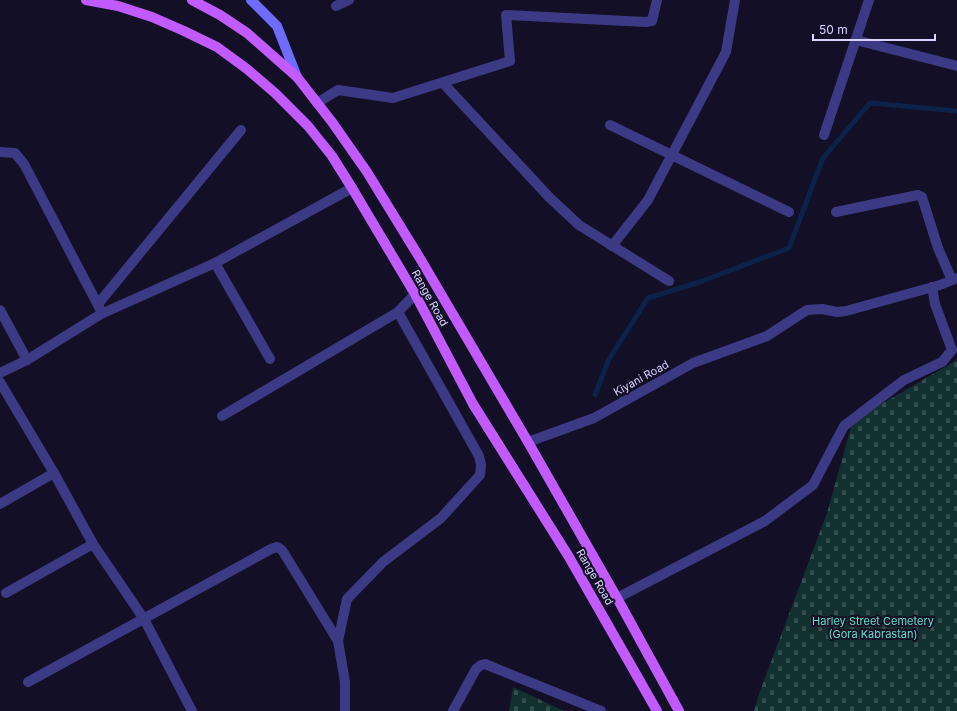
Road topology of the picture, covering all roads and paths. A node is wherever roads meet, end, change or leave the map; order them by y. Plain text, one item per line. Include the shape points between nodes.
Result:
1 (86, 0) edge
2 (192, 0) edge
3 (251, 0) edge
4 (349, 0) edge
5 (657, 0) edge
6 (735, 0) edge
7 (869, 0) edge
8 (336, 6) dead end
9 (856, 40) junction
10 (957, 66) edge
11 (297, 77) junction
12 (443, 83) junction
13 (317, 103) junction
14 (610, 125) dead end
15 (241, 130) dead end
16 (824, 135) dead end
17 (0, 152) edge
18 (672, 154) junction
19 (352, 188) junction
20 (789, 212) dead end
21 (836, 212) dead end
22 (612, 246) junction
23 (215, 262) junction
24 (955, 279) edge
25 (669, 281) dead end
26 (932, 287) junction
27 (415, 294) junction
28 (98, 304) junction
29 (0, 310) edge
30 (398, 312) junction
31 (101, 314) junction
32 (270, 359) dead end
33 (28, 360) junction
34 (0, 373) edge
35 (0, 382) edge
36 (222, 416) dead end
37 (528, 442) junction
38 (54, 473) junction
39 (0, 504) edge
40 (93, 544) junction
41 (6, 593) dead end
42 (617, 598) junction
43 (144, 619) junction
44 (338, 641) junction
45 (28, 682) dead end
46 (192, 711) edge
47 (345, 711) edge
48 (453, 711) edge
49 (601, 711) edge
50 (657, 711) edge
51 (679, 711) edge

1 - 19 main road, Range Road via 118,6 152,17 217,47 253,74 308,126 332,156
2 - 11 main road via 247,33
3 - 11 main road via 277,26
4 - 8 street
5 - 12 street via 652,21 646,22 506,15 510,61
6 - 18 street via 726,52
7 - 9 street
9 - 10 street
9 - 16 street
11 - 13 main road
12 - 13 street via 393,98 338,90
12 - 22 street via 548,197 579,225
13 - 37 main road via 372,179
14 - 18 street
15 - 28 street
17 - 28 street via 15,153 24,164
18 - 20 street
18 - 22 street via 648,200
19 - 23 street
19 - 27 main road, Range Road
21 - 24 street via 918,195 922,197 938,248
22 - 25 street
23 - 31 street
23 - 32 street
24 - 26 street, Kiyani Road
26 - 37 street, Kiyani Road via 846,311 807,310 767,336 693,363 594,418
26 - 42 street via 935,304 952,350 942,362 904,380 844,426 813,485 765,521
27 - 30 street
27 - 50 main road, Range Road via 473,404 569,557
28 - 31 street
29 - 33 street
30 - 36 street
30 - 44 street via 479,456 480,475 441,518 383,562 346,599
31 - 33 street
33 - 34 street
35 - 38 street
37 - 42 main road
38 - 39 street
38 - 40 street
40 - 41 street
40 - 43 street
42 - 51 main road
43 - 44 street via 277,547 282,550
43 - 45 street
43 - 46 street
44 - 47 street via 345,682
48 - 49 street via 476,669 485,664

